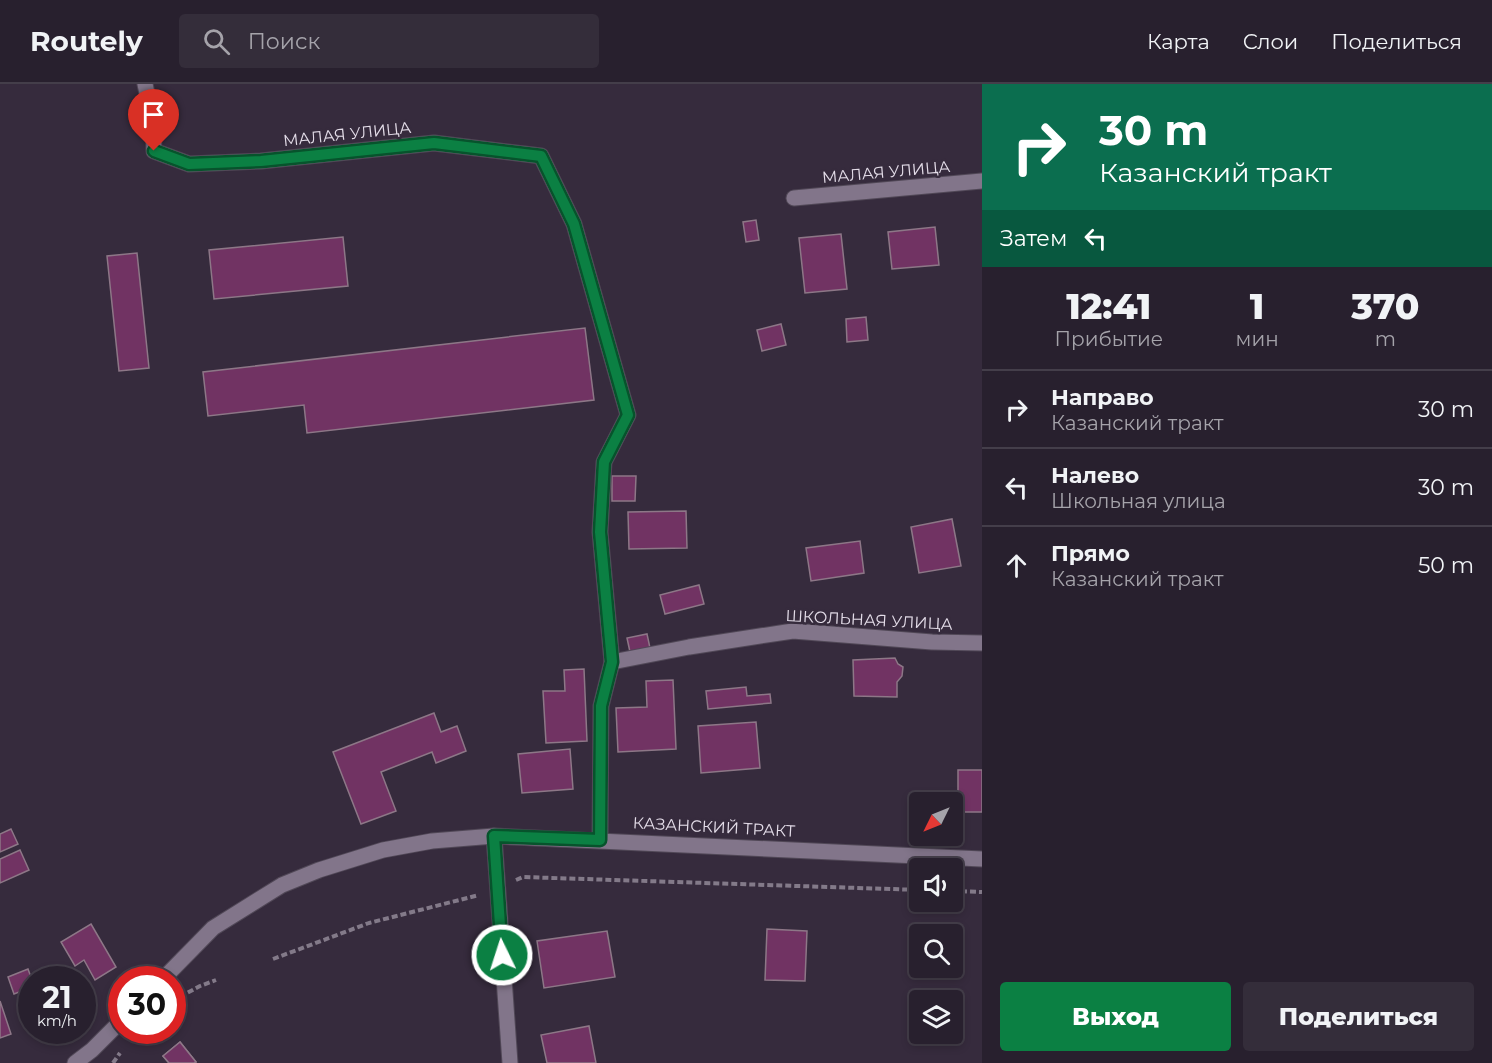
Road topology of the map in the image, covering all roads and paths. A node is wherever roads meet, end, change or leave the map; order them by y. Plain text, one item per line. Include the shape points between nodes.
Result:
1 (145, 84) edge
2 (982, 181) edge
3 (794, 198) dead end
4 (982, 643) edge
5 (612, 662) junction
6 (494, 836) junction
7 (600, 840) junction
8 (982, 859) edge
9 (498, 890) junction
10 (909, 890) edge
11 (963, 891) edge
12 (982, 892) edge
13 (273, 959) dead end
14 (176, 966) edge
15 (216, 980) dead end
16 (186, 993) edge
17 (108, 1034) edge
18 (75, 1063) edge
19 (510, 1063) edge

1 - 5 street, МАЛАЯ УЛИЦА via 154,151 189,164 261,161 434,143 541,156 574,224 628,415 604,462 600,532
2 - 3 street, МАЛАЯ УЛИЦА
4 - 5 street, ШКОЛЬНАЯ УЛИЦА via 793,631
5 - 7 street via 601,706
6 - 7 street, КАЗАНСКИЙ ТРАКТ
6 - 9 street
6 - 14 street, КАЗАНСКИЙ ТРАКТ via 383,850 282,885 213,928
7 - 8 street, КАЗАНСКИЙ ТРАКТ
9 - 10 path via 522,876
9 - 13 path via 369,923
9 - 19 street
11 - 12 path
15 - 16 path
17 - 18 street

